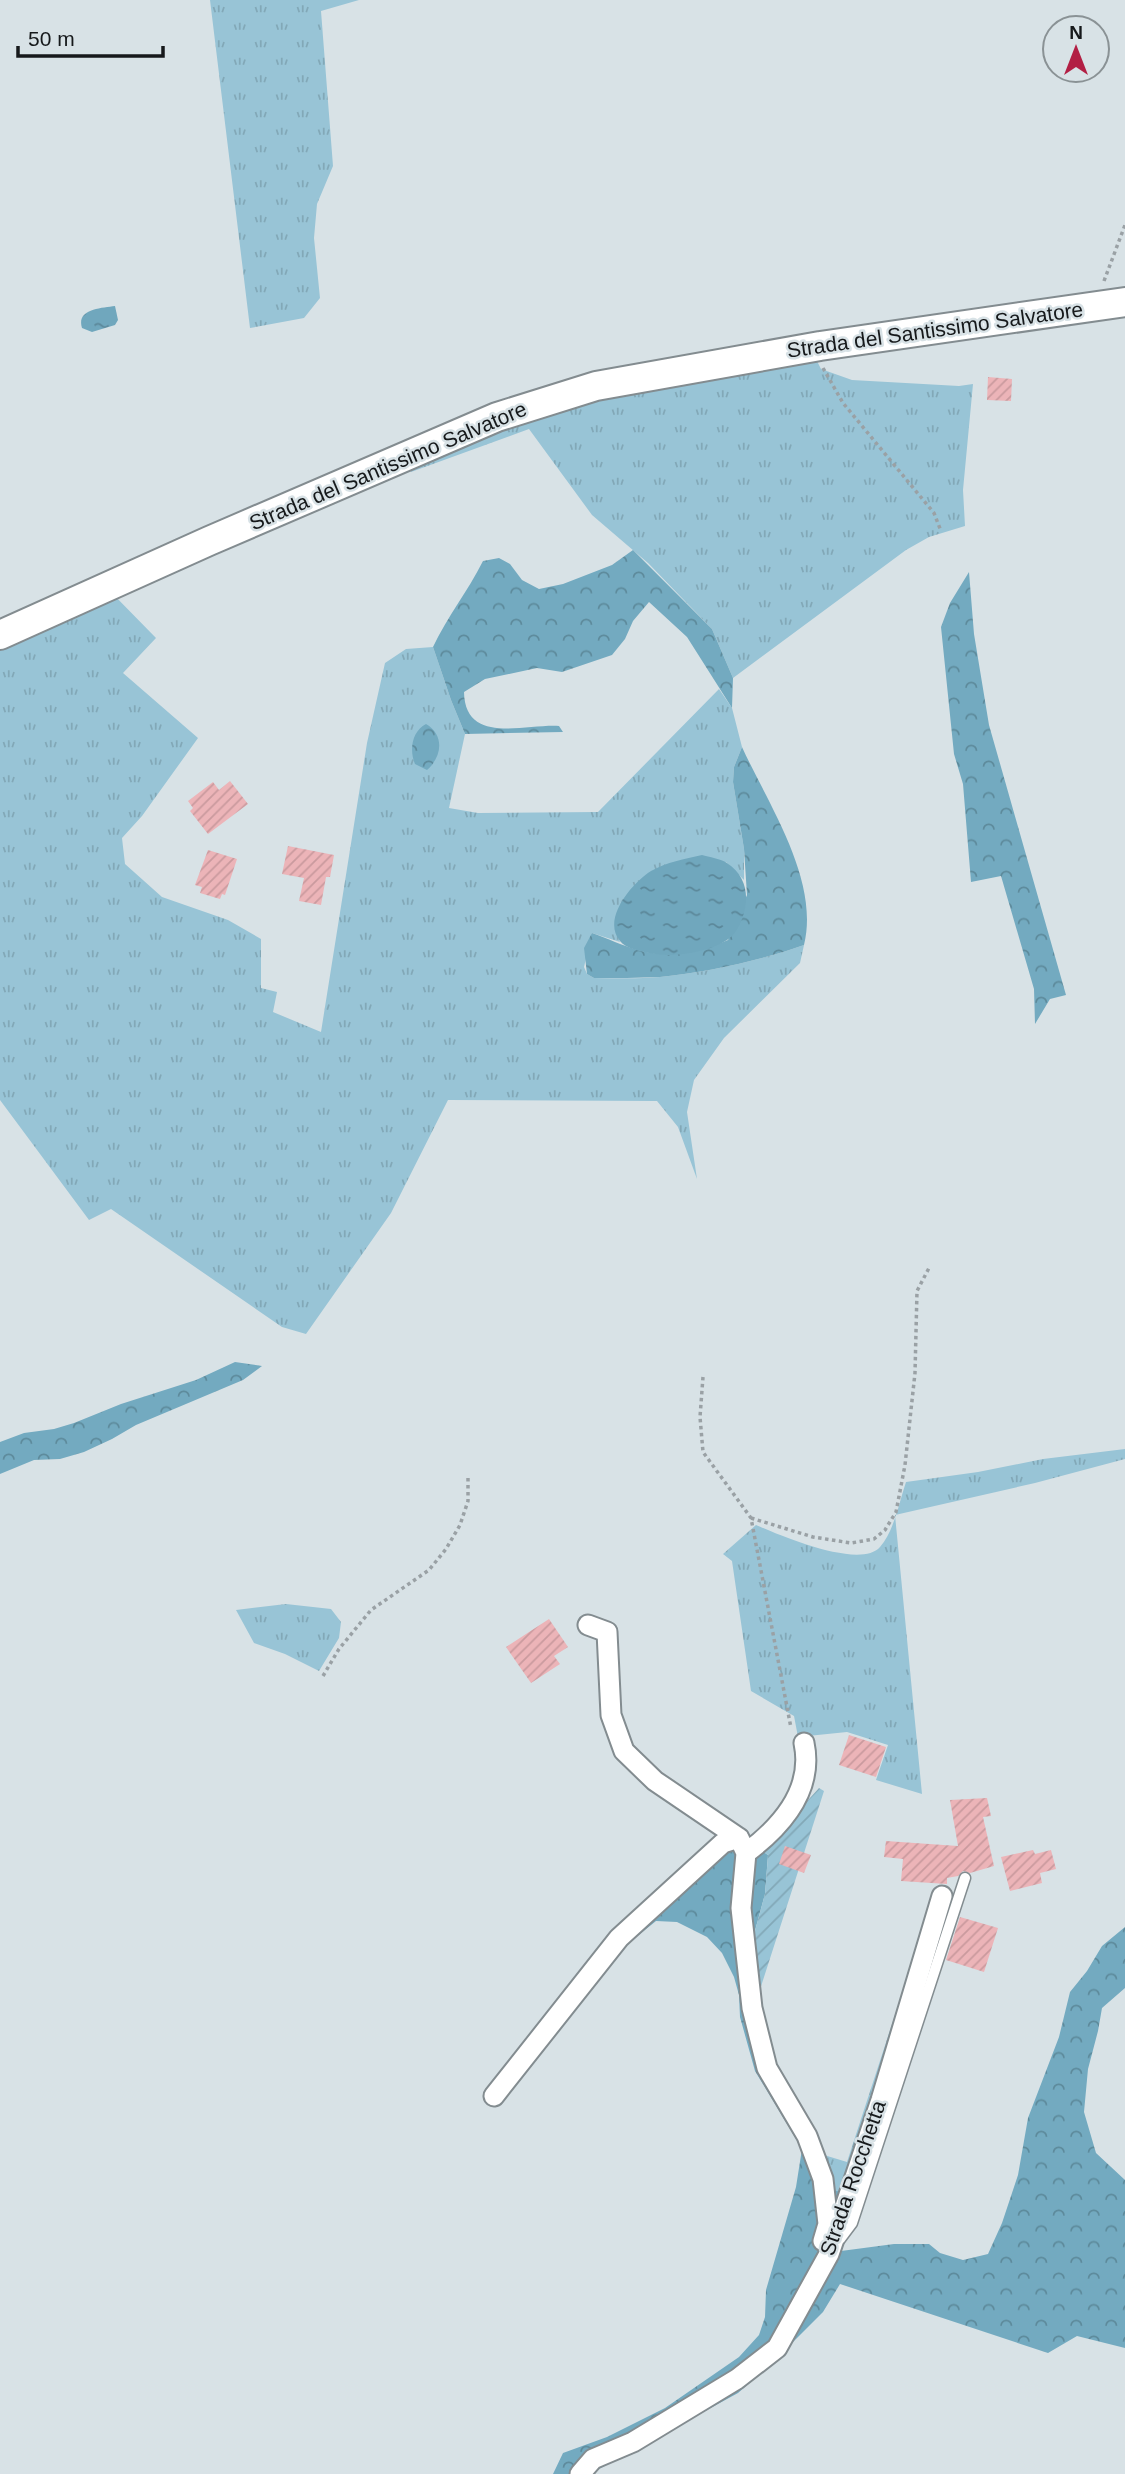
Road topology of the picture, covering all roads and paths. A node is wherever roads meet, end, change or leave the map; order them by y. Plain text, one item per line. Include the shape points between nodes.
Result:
1 (1125, 225) edge
2 (1125, 302) edge
3 (1096, 306) junction
4 (820, 346) junction
5 (941, 531) dead end
6 (0, 635) edge
7 (929, 1268) dead end
8 (703, 1377) dead end
9 (468, 1476) dead end
10 (751, 1518) junction
11 (587, 1625) dead end
12 (323, 1676) dead end
13 (804, 1743) joint
14 (743, 1845) junction
15 (965, 1878) dead end
16 (942, 1896) dead end
17 (494, 2096) dead end
18 (829, 2254) junction
19 (814, 2278) junction
20 (580, 2474) edge

1 - 3 path
2 - 3 street, Strada del Santissimo Salvatore
3 - 4 street, Strada del Santissimo Salvatore
4 - 5 path via 826,376 843,403 934,513
4 - 6 street, Strada del Santissimo Salvatore via 596,386 498,417
7 - 10 path via 917,1291 915,1373 905,1465 896,1512 885,1530 874,1539 851,1544
8 - 10 path via 703,1452
9 - 12 path via 468,1502 446,1549 429,1570 372,1610
10 - 13 path via 792,1730
11 - 14 street via 607,1632 611,1715 624,1751 655,1782
13 - 14 street via 806,1768 793,1807 770,1835
14 - 17 street via 723,1843 619,1938
14 - 19 street via 741,1908 752,2008 767,2068 807,2136 823,2179 828,2224
15 - 18 lane via 852,2223
16 - 18 street, Strada Rocchetta
18 - 19 street, Strada Rocchetta
19 - 20 street, Strada Rocchetta via 777,2348 726,2386 633,2442 593,2459

